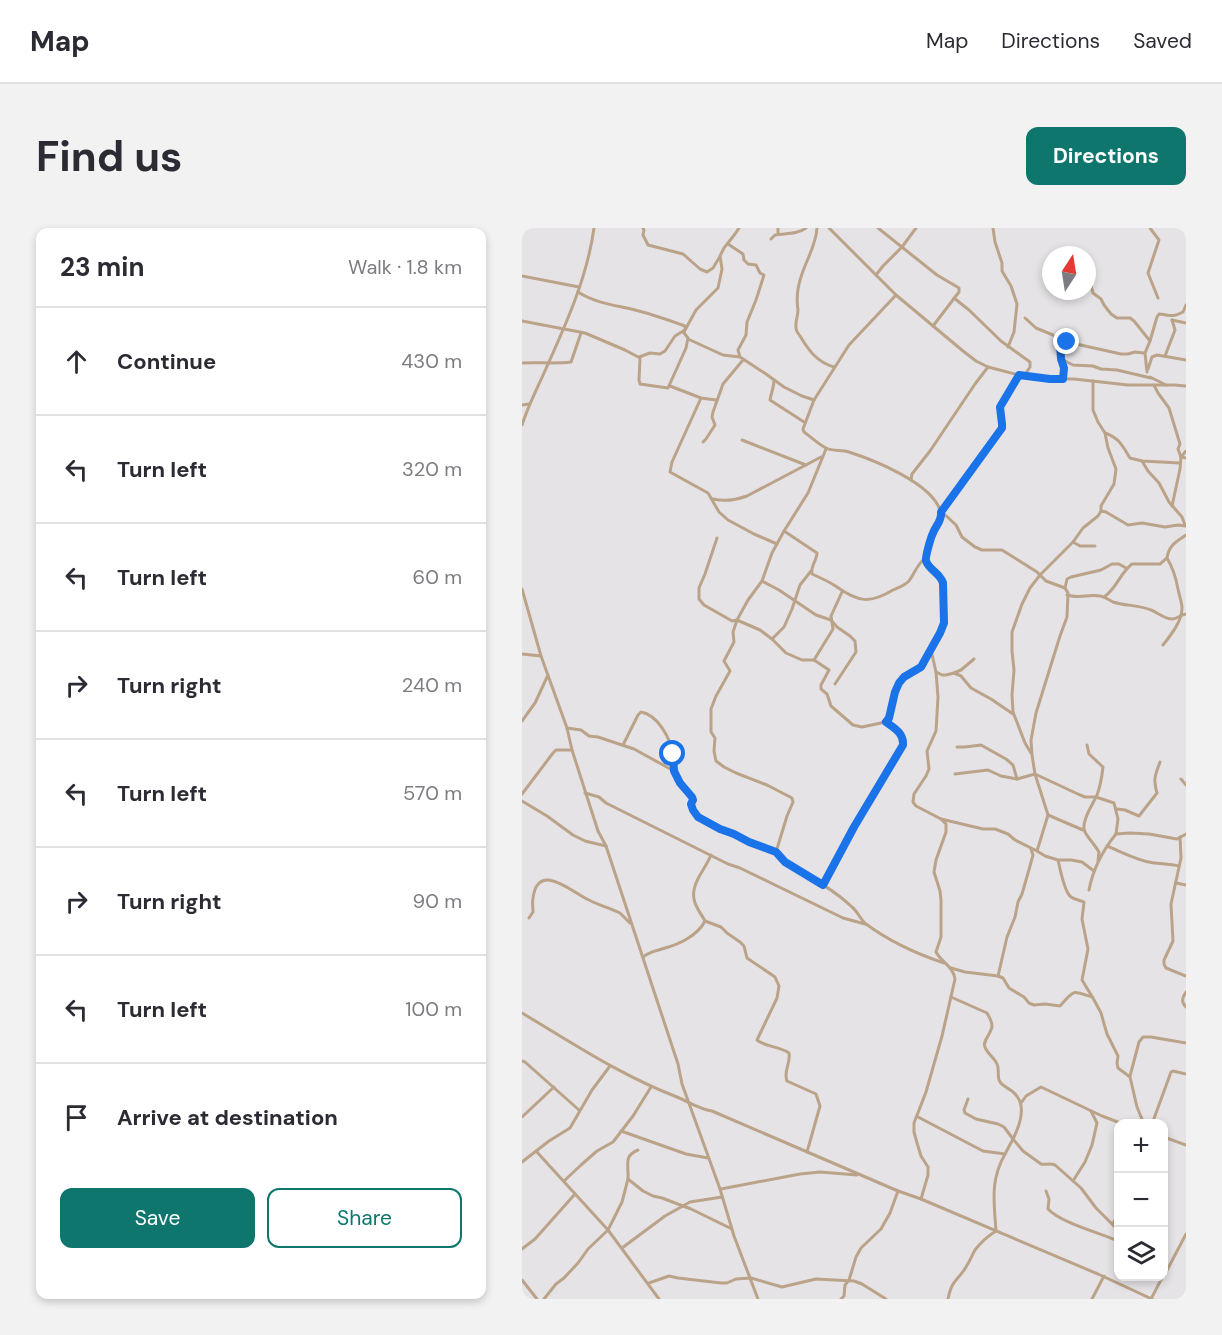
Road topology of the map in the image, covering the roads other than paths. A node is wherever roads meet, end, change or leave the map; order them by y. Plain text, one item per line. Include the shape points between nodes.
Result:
1 (594, 228) edge
2 (643, 228) edge
3 (739, 228) edge
4 (778, 228) edge
5 (806, 228) edge
6 (817, 228) edge
7 (829, 228) edge
8 (878, 228) edge
9 (916, 228) edge
10 (993, 228) edge
11 (1150, 228) edge
12 (778, 234) junction
13 (771, 239) dead end
14 (728, 244) junction
15 (902, 247) junction
16 (720, 256) junction
17 (876, 275) junction
18 (522, 276) edge
19 (580, 287) junction
20 (578, 292) junction
21 (896, 295) junction
22 (1096, 296) edge
23 (954, 298) junction
24 (1158, 298) dead end
25 (1186, 305) edge
26 (1025, 318) dead end
27 (1170, 318) junction
28 (522, 321) edge
29 (1186, 323) edge
30 (933, 326) junction
31 (562, 328) junction
32 (685, 330) junction
33 (581, 333) junction
34 (688, 338) junction
35 (1058, 340) junction
36 (1150, 341) junction
37 (1008, 347) junction
38 (1145, 353) junction
39 (1165, 356) junction
40 (639, 357) junction
41 (741, 359) junction
42 (1061, 359) junction
43 (1186, 360) edge
44 (522, 363) edge
45 (548, 363) junction
46 (988, 367) junction
47 (834, 368) junction
48 (1147, 372) junction
49 (1019, 375) junction
50 (1024, 376) junction
51 (1151, 378) junction
52 (1063, 379) junction
53 (774, 380) junction
54 (1094, 381) junction
55 (1154, 385) junction
56 (670, 386) junction
57 (1167, 386) junction
58 (1186, 387) edge
59 (701, 398) junction
60 (716, 400) junction
61 (814, 400) junction
62 (529, 404) junction
63 (522, 405) edge
64 (804, 422) junction
65 (522, 424) edge
66 (1105, 433) junction
67 (742, 440) dead end
68 (703, 442) dead end
69 (826, 448) junction
70 (1186, 451) edge
71 (823, 456) junction
72 (1181, 457) junction
73 (1186, 458) edge
74 (1142, 461) junction
75 (1180, 463) junction
76 (806, 465) junction
77 (911, 480) junction
78 (713, 499) junction
79 (1172, 506) junction
80 (1101, 511) junction
81 (941, 512) junction
82 (1185, 526) edge
83 (784, 531) junction
84 (1186, 535) edge
85 (717, 538) dead end
86 (1073, 542) junction
87 (777, 544) junction
88 (1095, 546) dead end
89 (925, 558) junction
90 (1167, 558) junction
91 (1126, 568) junction
92 (812, 571) junction
93 (1040, 575) junction
94 (762, 581) junction
95 (1065, 588) junction
96 (522, 589) edge
97 (842, 592) junction
98 (1067, 595) junction
99 (1104, 597) junction
100 (796, 601) junction
101 (1186, 614) edge
102 (1180, 615) junction
103 (737, 620) junction
104 (831, 620) junction
105 (772, 639) junction
106 (1162, 645) dead end
107 (931, 649) junction
108 (522, 654) edge
109 (541, 656) junction
110 (974, 659) dead end
111 (814, 660) junction
112 (936, 672) junction
113 (954, 673) junction
114 (548, 675) junction
115 (835, 684) dead end
116 (1015, 715) junction
117 (522, 721) edge
118 (886, 722) junction
119 (567, 728) junction
120 (1087, 745) dead end
121 (623, 746) junction
122 (957, 747) dead end
123 (572, 750) junction
124 (1032, 755) junction
125 (1160, 762) dead end
126 (674, 771) junction
127 (955, 774) dead end
128 (1035, 774) junction
129 (1017, 779) junction
130 (1181, 779) dead end
131 (1186, 784) edge
132 (585, 793) junction
133 (522, 794) edge
134 (1096, 796) junction
135 (522, 801) edge
136 (1117, 809) junction
137 (1048, 815) junction
138 (941, 819) junction
139 (1083, 830) junction
140 (1116, 834) junction
141 (1186, 834) edge
142 (1180, 837) junction
143 (606, 846) junction
144 (1107, 846) junction
145 (1030, 849) junction
146 (1037, 851) junction
147 (776, 852) junction
148 (711, 855) junction
149 (1058, 860) junction
150 (1098, 861) junction
151 (1179, 866) junction
152 (1094, 871) dead end
153 (1176, 883) junction
154 (823, 885) junction
155 (1186, 885) edge
156 (1089, 890) dead end
157 (529, 918) dead end
158 (705, 921) junction
159 (632, 924) junction
160 (867, 925) junction
161 (643, 957) junction
162 (947, 964) junction
163 (951, 968) junction
164 (998, 976) junction
165 (1186, 976) edge
166 (1186, 992) edge
167 (951, 997) junction
168 (1094, 998) junction
169 (1186, 1007) edge
170 (522, 1013) edge
171 (1186, 1043) edge
172 (522, 1061) edge
173 (609, 1066) junction
174 (1186, 1074) edge
175 (1130, 1077) junction
176 (554, 1087) junction
177 (651, 1087) junction
178 (968, 1099) dead end
179 (688, 1102) junction
180 (1021, 1103) junction
181 (579, 1110) junction
182 (1091, 1111) junction
183 (522, 1117) edge
184 (917, 1117) junction
185 (1142, 1119) edge
186 (1154, 1119) edge
187 (1114, 1121) edge
188 (621, 1131) junction
189 (1168, 1138) edge
190 (1013, 1139) junction
191 (1186, 1145) edge
192 (638, 1150) dead end
193 (536, 1151) junction
194 (807, 1152) junction
195 (1005, 1154) junction
196 (709, 1158) junction
197 (522, 1162) edge
198 (862, 1176) junction
199 (628, 1179) junction
200 (564, 1181) junction
201 (1073, 1181) junction
202 (720, 1189) junction
203 (898, 1191) junction
204 (1046, 1191) dead end
205 (575, 1194) junction
206 (723, 1197) junction
207 (921, 1199) junction
208 (683, 1206) junction
209 (1113, 1224) joint
210 (1116, 1227) edge
211 (732, 1229) junction
212 (608, 1230) junction
213 (996, 1231) junction
214 (1186, 1234) edge
215 (1114, 1239) edge
216 (622, 1248) junction
217 (522, 1249) edge
218 (1168, 1267) edge
219 (1104, 1276) junction
220 (751, 1278) junction
221 (522, 1280) edge
222 (849, 1280) junction
223 (1161, 1281) edge
224 (649, 1284) junction
225 (537, 1299) edge
226 (544, 1299) edge
227 (659, 1299) edge
228 (758, 1299) edge
229 (841, 1299) edge
230 (886, 1299) edge
231 (948, 1299) edge
232 (1092, 1299) edge
233 (1152, 1299) edge

1 - 19 street
2 - 16 street via 648,245 682,255 707,272
3 - 14 street
4 - 12 street
5 - 12 street
6 - 47 street via 796,294 796,330 814,356
7 - 17 street
8 - 15 street
9 - 15 street
10 - 37 street via 1002,271 1017,304
11 - 24 street via 1159,240 1148,273
12 - 13 street
14 - 16 street
14 - 41 street via 764,275 738,350
15 - 17 street
15 - 23 street via 959,288
16 - 32 street via 718,288 696,310
17 - 21 street
18 - 19 street
19 - 20 street
20 - 31 street
20 - 32 street via 598,302 685,326
21 - 30 street
21 - 47 street via 849,345
22 - 36 street via 1117,318 1134,321
23 - 30 street
23 - 37 street
25 - 27 street via 1183,312
26 - 35 street
27 - 29 street
27 - 36 street via 1159,314
27 - 39 street via 1175,330
28 - 31 street
30 - 46 street
31 - 33 street
31 - 45 street
32 - 34 street
32 - 40 street via 660,354
33 - 40 street
33 - 45 street via 571,362
34 - 41 street via 723,356
34 - 56 street
35 - 38 street via 1121,354
35 - 42 street
36 - 38 street
37 - 50 street via 1031,364
38 - 48 street
39 - 43 street
39 - 48 street via 1152,357
40 - 56 street via 640,384 665,389
41 - 53 street
41 - 60 street
42 - 51 street via 1073,365
42 - 52 street
44 - 45 street
45 - 62 street
46 - 49 street
46 - 77 street
47 - 61 street
48 - 51 street
49 - 50 street
49 - 81 street via 1000,407 1002,428
50 - 52 street
51 - 57 street
52 - 54 street
53 - 61 street
53 - 64 street via 770,400
54 - 55 street
54 - 66 street via 1093,410
55 - 57 street
55 - 72 street via 1169,408
56 - 59 street
57 - 58 street
59 - 60 street
59 - 78 street via 670,472
60 - 68 street via 712,417 715,425
61 - 64 street
62 - 63 street
62 - 65 street
64 - 69 street via 804,432
66 - 74 street via 1115,437 1130,458
66 - 80 street via 1116,469 1114,484
67 - 76 street
69 - 71 street
69 - 77 street via 845,450
70 - 72 street
71 - 76 street
71 - 83 street via 808,492
72 - 73 street
72 - 75 street
74 - 75 street
74 - 79 street
75 - 79 street
76 - 78 street via 747,496 736,500
77 - 81 street via 932,497
78 - 87 street via 728,520
79 - 82 street
80 - 82 street via 1128,525
80 - 86 street
81 - 89 street
81 - 93 street via 975,548 1002,550
83 - 87 street
83 - 92 street via 817,553
84 - 90 street via 1170,546
85 - 103 street via 699,588 699,599 715,612
86 - 88 street
86 - 93 street
87 - 94 street
89 - 97 street via 909,580 888,593 859,600
89 - 107 street via 943,583 944,623
90 - 91 street via 1161,564 1132,564
90 - 102 street via 1176,580
91 - 95 street via 1112,564 1071,577
91 - 99 street
92 - 97 street
92 - 100 street via 800,585
93 - 95 street
93 - 116 street via 1025,598 1012,632
94 - 100 street
94 - 103 street
95 - 98 street
96 - 109 street
97 - 104 street
98 - 99 street
98 - 124 street via 1067,617 1035,718
99 - 102 street via 1170,619
100 - 104 street
100 - 105 street via 784,627
101 - 102 street
102 - 106 street
103 - 105 street
103 - 147 street via 734,642 724,661 730,671 711,709 714,751 716,761 724,767 792,798 794,802
104 - 111 street via 833,628
104 - 115 street via 855,641 856,652
105 - 111 street via 786,653 801,660
107 - 112 street
107 - 118 street via 921,667 899,683
108 - 109 street
109 - 114 street
110 - 113 street
111 - 118 street via 829,670 821,689 843,717 862,727
112 - 113 street
112 - 138 street via 936,731 927,751 929,769 913,802
113 - 116 street
114 - 117 street
114 - 119 street
116 - 124 street
118 - 154 street via 900,733 903,745
119 - 121 street
119 - 123 street
120 - 134 street via 1089,754 1103,766
121 - 126 street
121 - 126 street via 638,716 645,712 668,740
122 - 129 street via 981,745 1013,765
123 - 132 street
123 - 133 street via 556,750
124 - 128 street
125 - 136 street via 1154,780 1157,793 1145,810 1139,816
126 - 147 street via 692,797 698,817
127 - 129 street via 988,770
128 - 129 street
128 - 134 street via 1085,797
128 - 137 street
130 - 131 street
132 - 143 street
132 - 148 street
134 - 136 street via 1114,803
134 - 139 street
135 - 143 street via 573,835
136 - 140 street
137 - 139 street
137 - 146 street
138 - 145 street via 995,829
138 - 162 street via 946,832 934,872 941,900 941,937 936,952
139 - 150 street via 1099,852
140 - 142 street
140 - 144 street
141 - 142 street
142 - 151 street
143 - 159 street
144 - 150 street
144 - 151 street via 1153,863
145 - 146 street
145 - 164 street via 1033,855
146 - 149 street
147 - 154 street via 785,862
148 - 158 street via 697,879 694,899
148 - 160 street via 843,918
149 - 152 street via 1082,862
149 - 168 street via 1067,893 1084,902 1082,919 1088,949 1082,980
150 - 156 street
151 - 153 street
153 - 155 street
153 - 165 street via 1171,904 1173,941 1164,964
154 - 160 street via 851,906
157 - 159 street via 536,889 549,879 620,913
158 - 161 street via 687,938
158 - 194 street via 721,927 740,942 747,958 775,977 779,986 777,999 757,1040 789,1053 787,1081 816,1094 820,1106
159 - 161 street
160 - 162 street
161 - 179 street
162 - 163 street
163 - 164 street
163 - 167 street via 955,979
164 - 168 street via 1034,1005 1060,1006 1075,992
166 - 169 street via 1182,1003
167 - 180 street via 987,1013 992,1028 984,1046 996,1062 999,1080
167 - 184 street
168 - 175 street via 1118,1056 1118,1068
170 - 173 street
171 - 175 street via 1143,1037
172 - 176 street
173 - 177 street
173 - 181 street
174 - 186 street via 1171,1072
175 - 185 street
176 - 181 street
176 - 183 street
177 - 179 street
177 - 188 street
178 - 190 street via 965,1113 1004,1127
179 - 194 street
179 - 196 street
180 - 182 street via 1041,1087
180 - 190 street via 1021,1121
181 - 193 street via 570,1128
182 - 187 street
182 - 201 street via 1097,1123 1092,1144
184 - 195 street via 983,1150
184 - 207 street via 914,1132 928,1167
188 - 196 street
188 - 200 street
189 - 191 street
190 - 195 street
190 - 201 street via 1041,1164 1055,1165
192 - 199 street via 627,1157
193 - 197 street
193 - 200 street
194 - 198 street
195 - 213 street via 995,1174
196 - 202 street
198 - 202 street via 820,1172
198 - 203 street
199 - 208 street via 653,1196
199 - 212 street
200 - 205 street
201 - 209 street
202 - 206 street
203 - 207 street
203 - 222 street via 881,1229 856,1257
204 - 215 street via 1048,1209 1053,1214
205 - 212 street
205 - 217 street
206 - 208 street
206 - 211 street
207 - 213 street
208 - 211 street
208 - 216 street
209 - 210 street
211 - 220 street
212 - 216 street
212 - 226 street
213 - 219 street
213 - 231 street via 976,1249 950,1287
214 - 218 street
216 - 224 street
219 - 232 street
219 - 233 street
220 - 222 street via 782,1287 816,1279
220 - 224 street via 721,1283 669,1276
220 - 228 street
221 - 225 street
222 - 229 street
222 - 230 street
223 - 233 street
224 - 227 street

